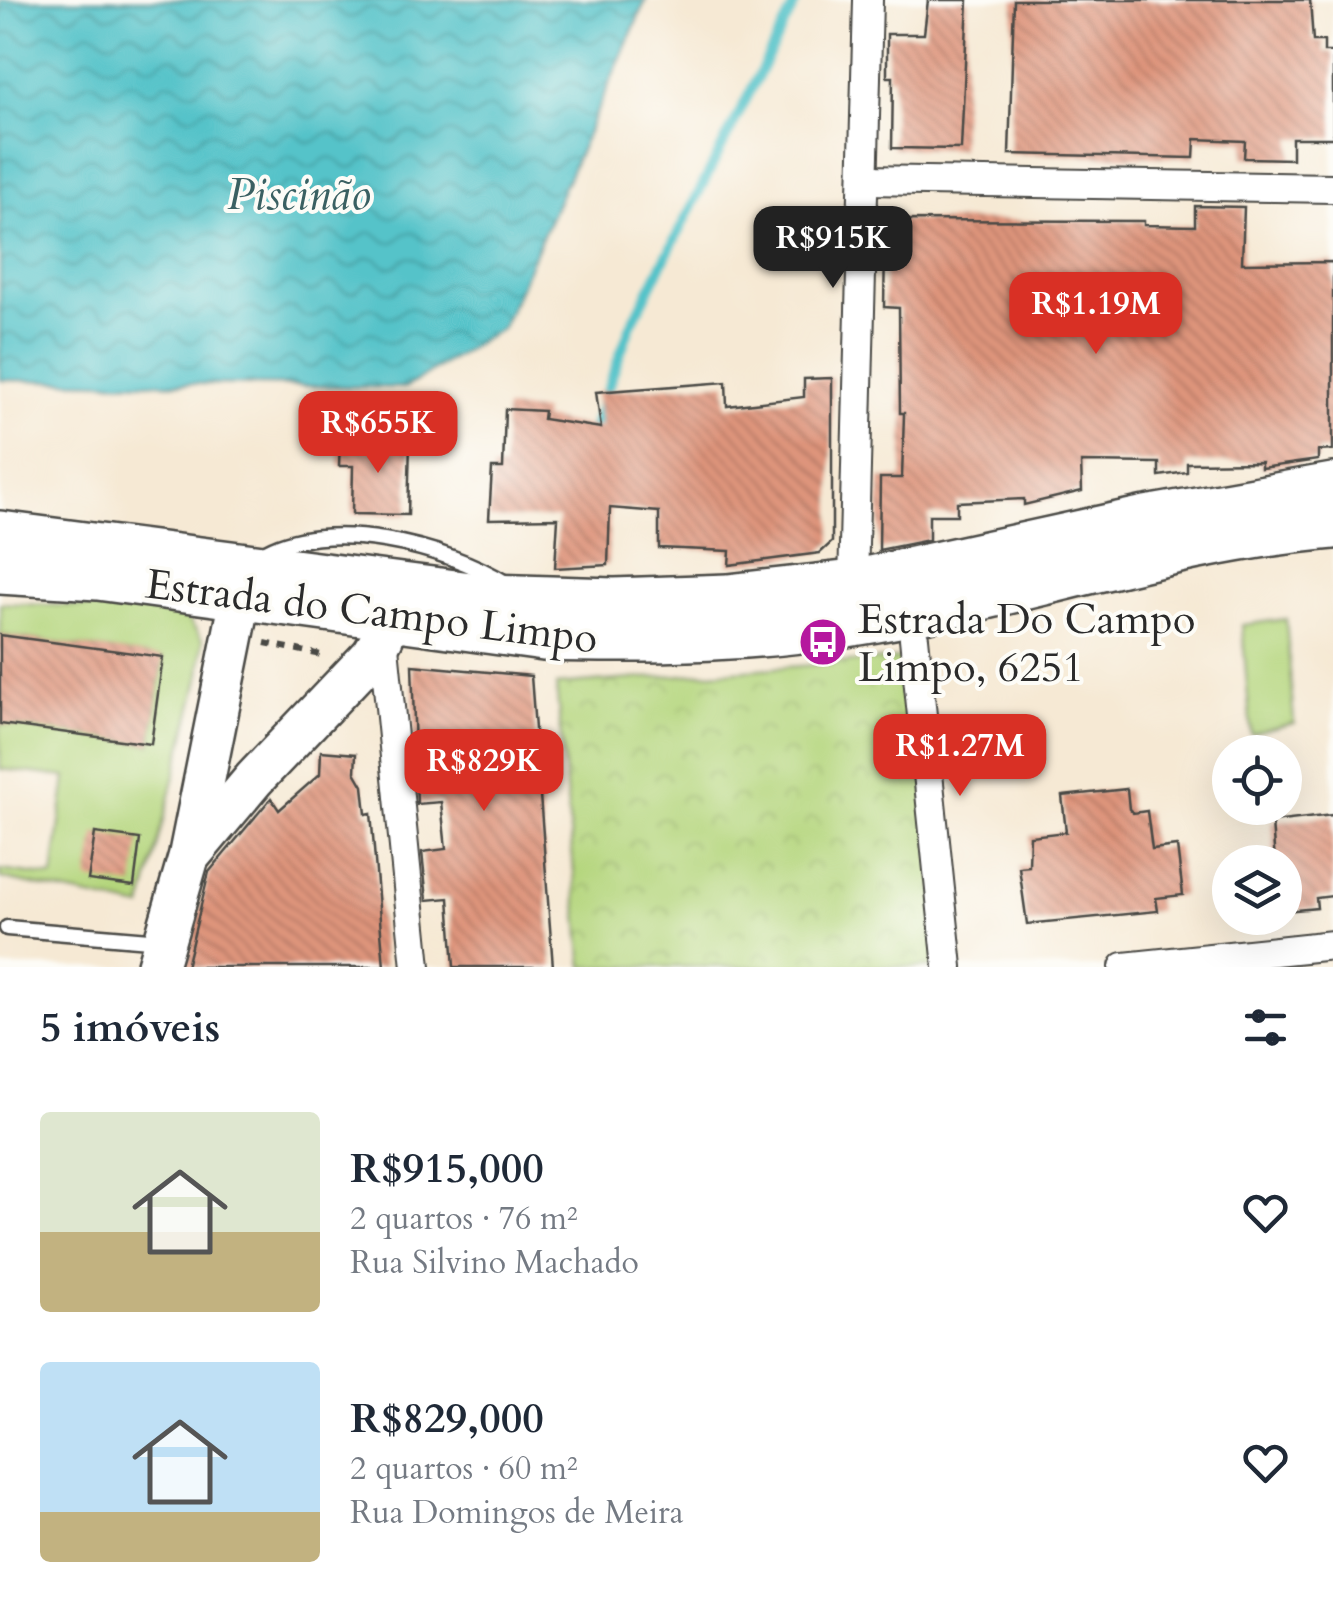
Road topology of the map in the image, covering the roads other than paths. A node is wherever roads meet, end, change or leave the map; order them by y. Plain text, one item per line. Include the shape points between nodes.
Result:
1 (868, 0) edge
2 (866, 180) junction
3 (1333, 188) edge
4 (1333, 486) edge
5 (1333, 526) edge
6 (0, 534) edge
7 (0, 570) edge
8 (853, 583) junction
9 (528, 598) junction
10 (240, 599) junction
11 (381, 626) junction
12 (914, 638) dead end
13 (189, 856) junction
14 (7, 928) dead end
15 (1333, 945) edge
16 (159, 954) edge
17 (416, 967) edge
18 (948, 967) edge
19 (1124, 967) edge

1 - 2 street
2 - 3 street
2 - 8 street
4 - 8 main road, Estrada do Campo Limpo
5 - 11 main road, Estrada do Campo Limpo via 1282,530 809,630 570,639
6 - 10 main road, Estrada do Campo Limpo
7 - 10 main road, Estrada do Campo Limpo
8 - 9 main road, Estrada do Campo Limpo via 728,597
9 - 10 lane via 471,563 404,544 292,540
9 - 11 main road, Estrada do Campo Limpo
10 - 11 main road, Estrada do Campo Limpo
10 - 13 street
11 - 13 street
11 - 17 street
12 - 18 street
13 - 16 street
14 - 16 lane
15 - 19 street

